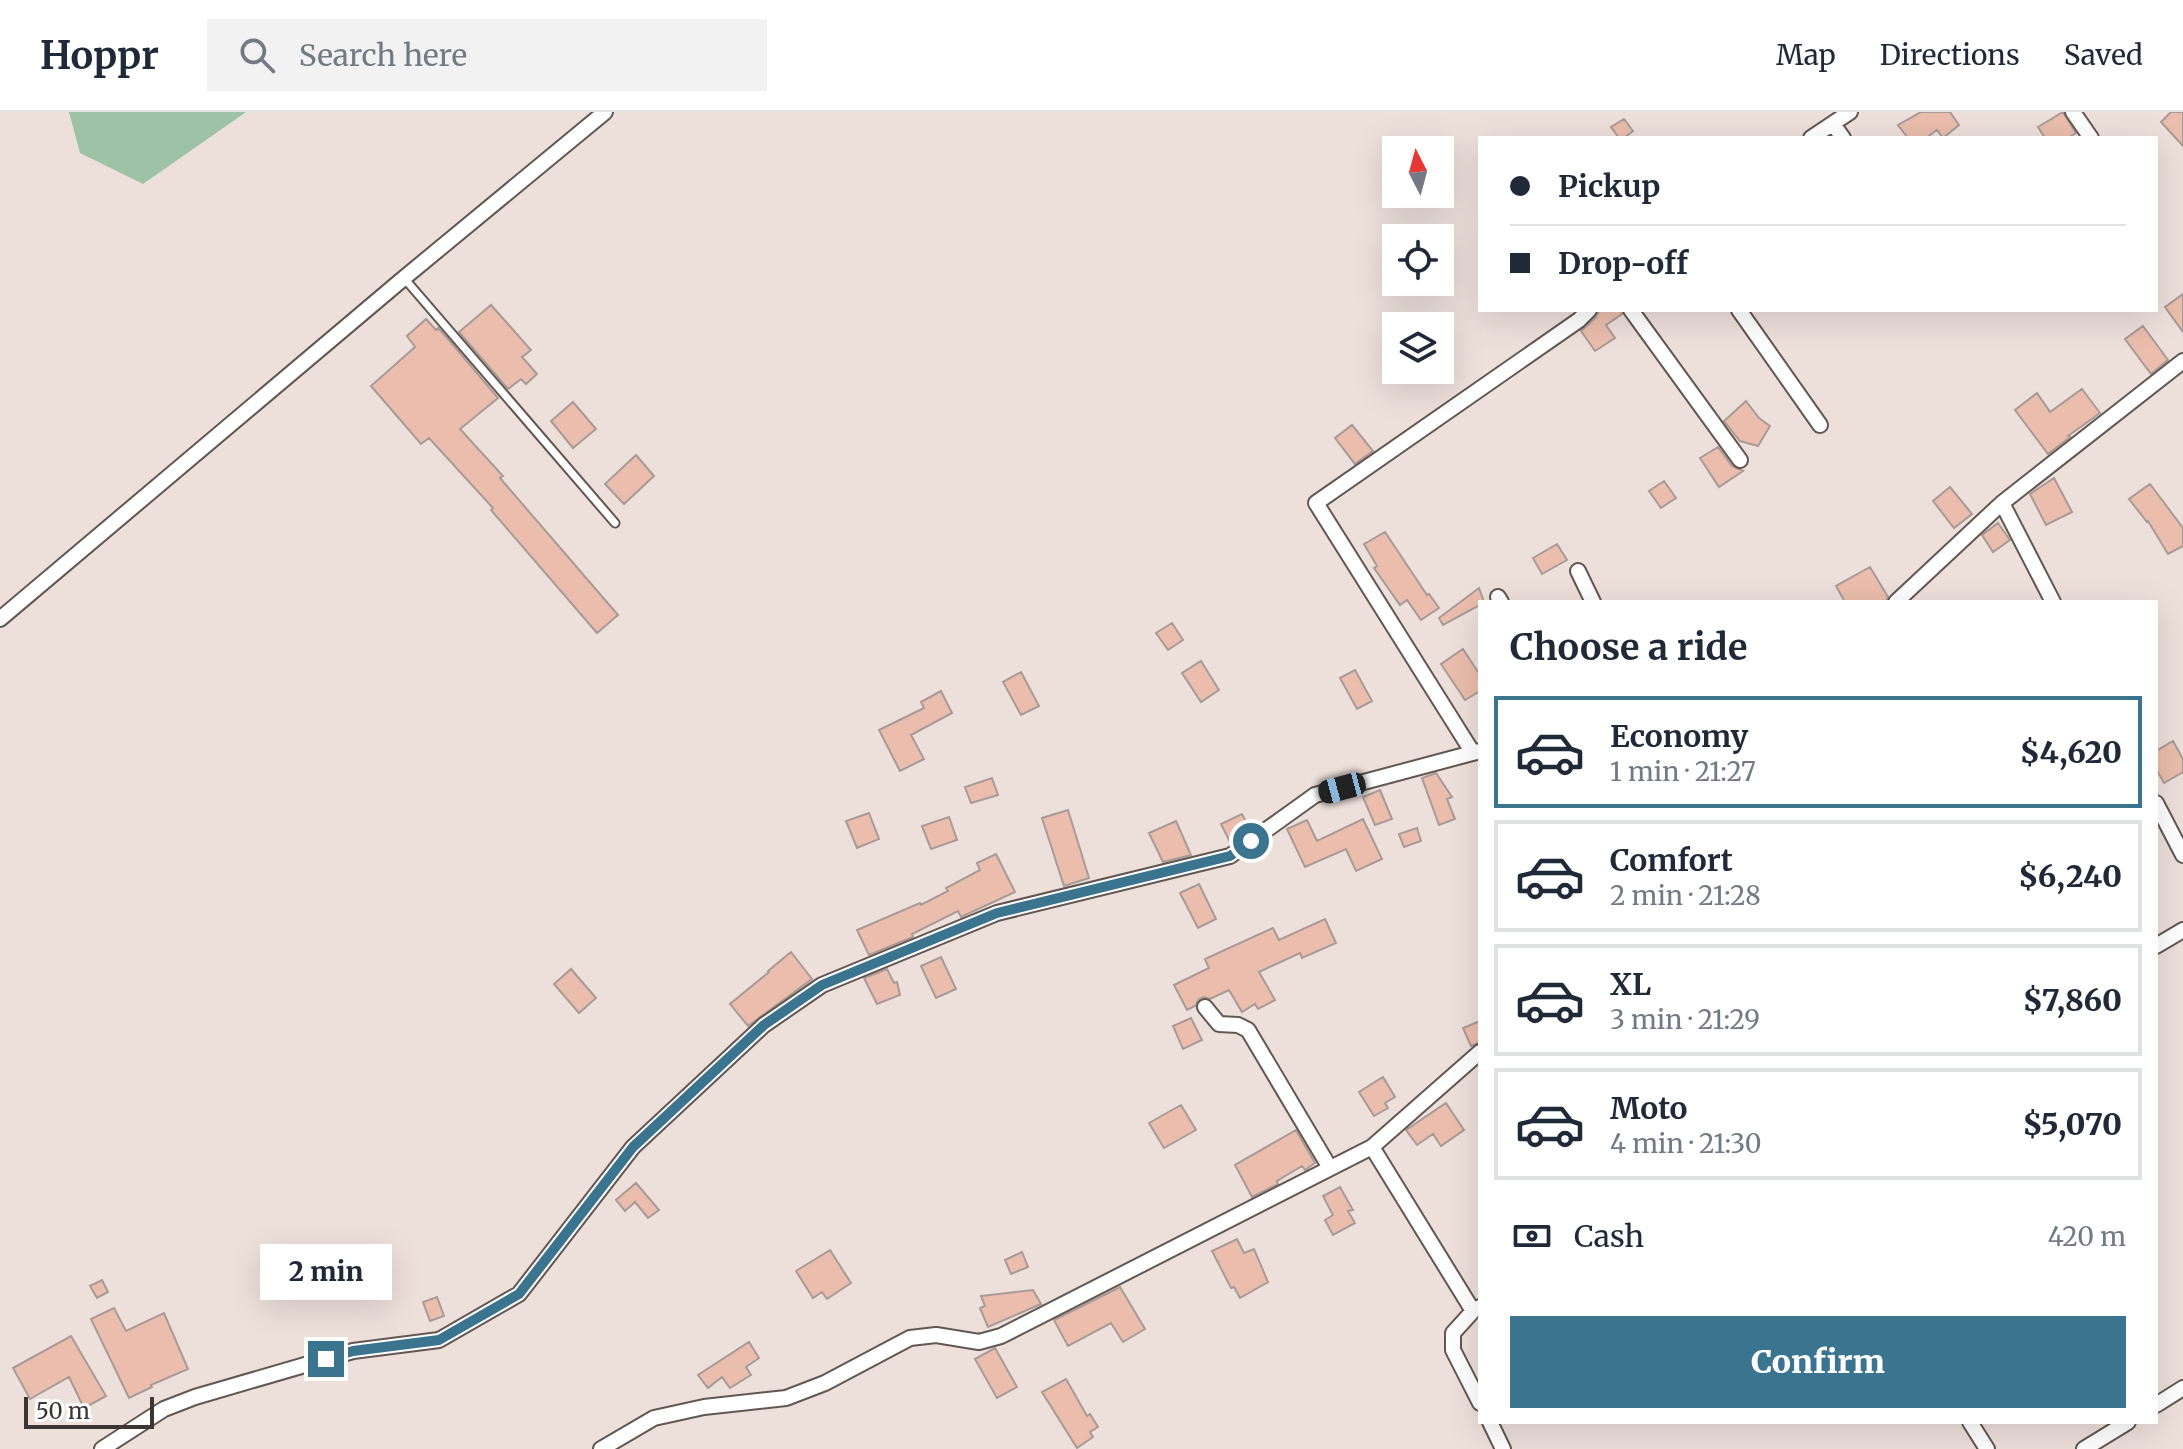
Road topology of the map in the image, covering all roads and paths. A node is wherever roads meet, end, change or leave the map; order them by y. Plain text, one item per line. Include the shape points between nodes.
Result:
1 (605, 112) edge
2 (1850, 112) edge
3 (2073, 112) edge
4 (1833, 124) junction
5 (1814, 136) edge
6 (1842, 136) edge
7 (2090, 136) edge
8 (404, 278) junction
9 (1587, 312) edge
10 (1632, 312) edge
11 (1740, 312) edge
12 (2183, 361) edge
13 (1820, 425) dead end
14 (1740, 460) dead end
15 (2002, 503) junction
16 (615, 523) dead end
17 (1578, 571) dead end
18 (1592, 600) edge
19 (1898, 600) edge
20 (2052, 600) edge
21 (0, 619) edge
22 (1476, 752) edge
23 (2158, 807) edge
24 (2183, 855) edge
25 (2183, 930) edge
26 (2158, 945) edge
27 (1205, 1007) dead end
28 (1478, 1054) edge
29 (1372, 1147) junction
30 (1330, 1168) junction
31 (1476, 1309) edge
32 (2183, 1388) edge
33 (1478, 1399) edge
34 (2158, 1404) edge
35 (1491, 1424) edge
36 (1971, 1424) edge
37 (2125, 1424) edge
38 (102, 1449) edge
39 (601, 1449) edge
40 (1503, 1449) edge
41 (1987, 1449) edge
42 (2084, 1449) edge

1 - 8 street
2 - 4 street
3 - 7 street
4 - 5 street
4 - 6 street
8 - 16 lane
8 - 21 street
9 - 22 street via 1316,503
10 - 14 street
11 - 13 street
12 - 15 street
15 - 19 street
15 - 20 street
17 - 18 street
22 - 38 street via 1315,795 1230,856 997,913 822,985 764,1025 633,1147 519,1294 439,1340 353,1351 195,1397 164,1409
23 - 24 street
25 - 26 street
27 - 30 street via 1219,1024 1248,1030
28 - 29 street
29 - 30 street
29 - 31 street
30 - 39 street via 1001,1336 979,1342 936,1335 910,1338 786,1398 654,1418
31 - 33 street via 1453,1333 1453,1350
32 - 34 street
35 - 40 street
36 - 41 street
37 - 42 street

